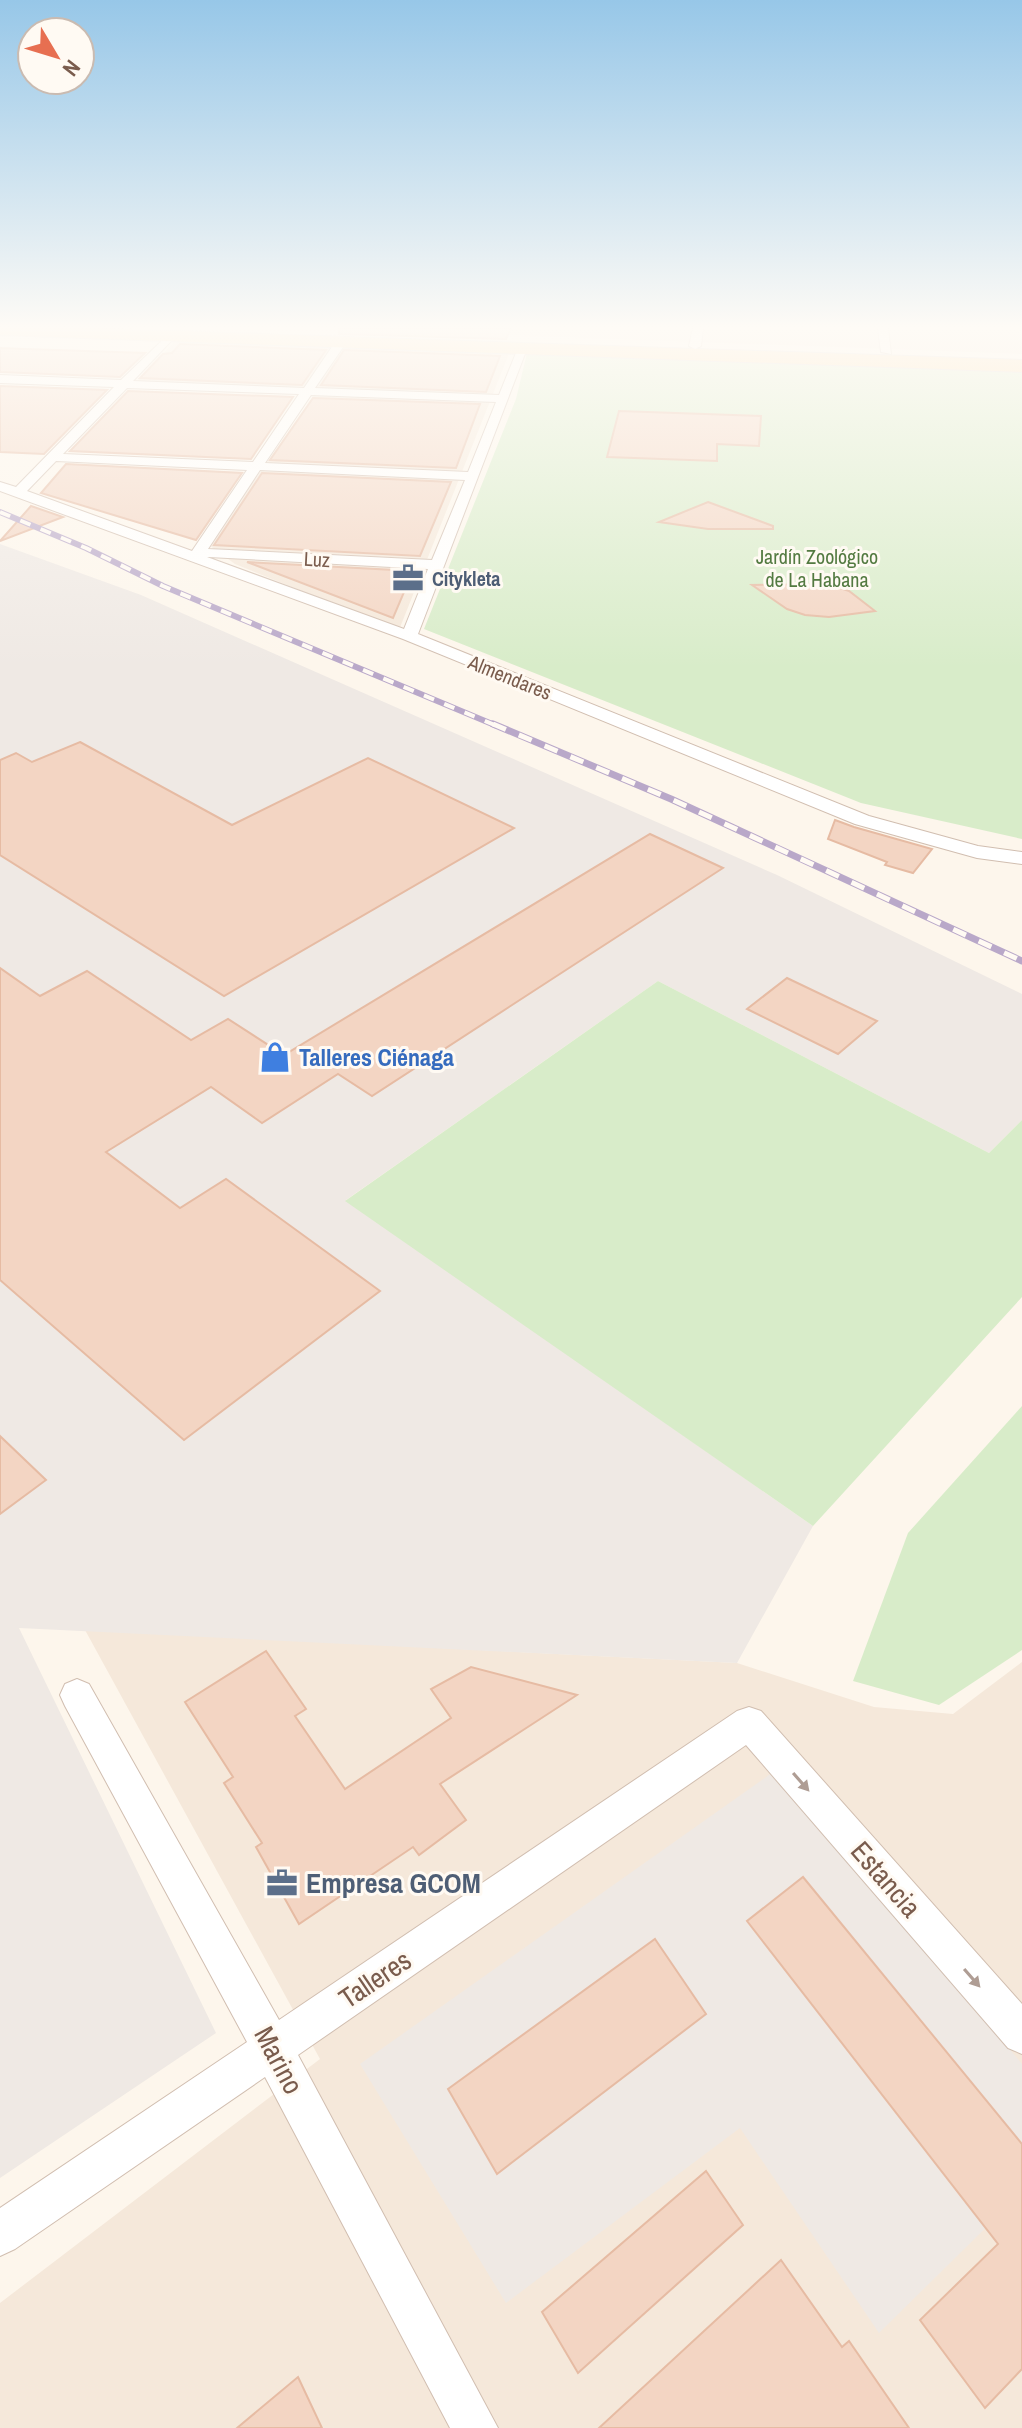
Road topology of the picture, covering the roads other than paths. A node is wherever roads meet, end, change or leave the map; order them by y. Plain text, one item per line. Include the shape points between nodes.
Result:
1 (67, 441) edge
2 (273, 441) edge
3 (486, 441) edge
4 (52, 457) junction
5 (258, 464) junction
6 (472, 476) junction
7 (0, 486) edge
8 (18, 493) junction
9 (196, 555) junction
10 (437, 565) junction
11 (409, 636) junction
12 (1022, 858) edge
13 (77, 1695) dead end
14 (749, 1723) joint
15 (1022, 2034) edge
16 (272, 2048) junction
17 (0, 2234) edge
18 (475, 2428) edge

1 - 4 street
2 - 5 street
3 - 6 street
4 - 5 street
4 - 8 street
5 - 6 street
5 - 9 street
6 - 10 street
7 - 8 street, Almendares
8 - 9 street, Almendares
9 - 10 street, Luz
9 - 11 street, Almendares
10 - 11 street
11 - 12 street, Almendares via 862,820 977,852
13 - 16 street, Marino
14 -> 15 street, Estancia
14 - 16 street, Talleres
16 - 17 street, Talleres
16 - 18 street, Marino

